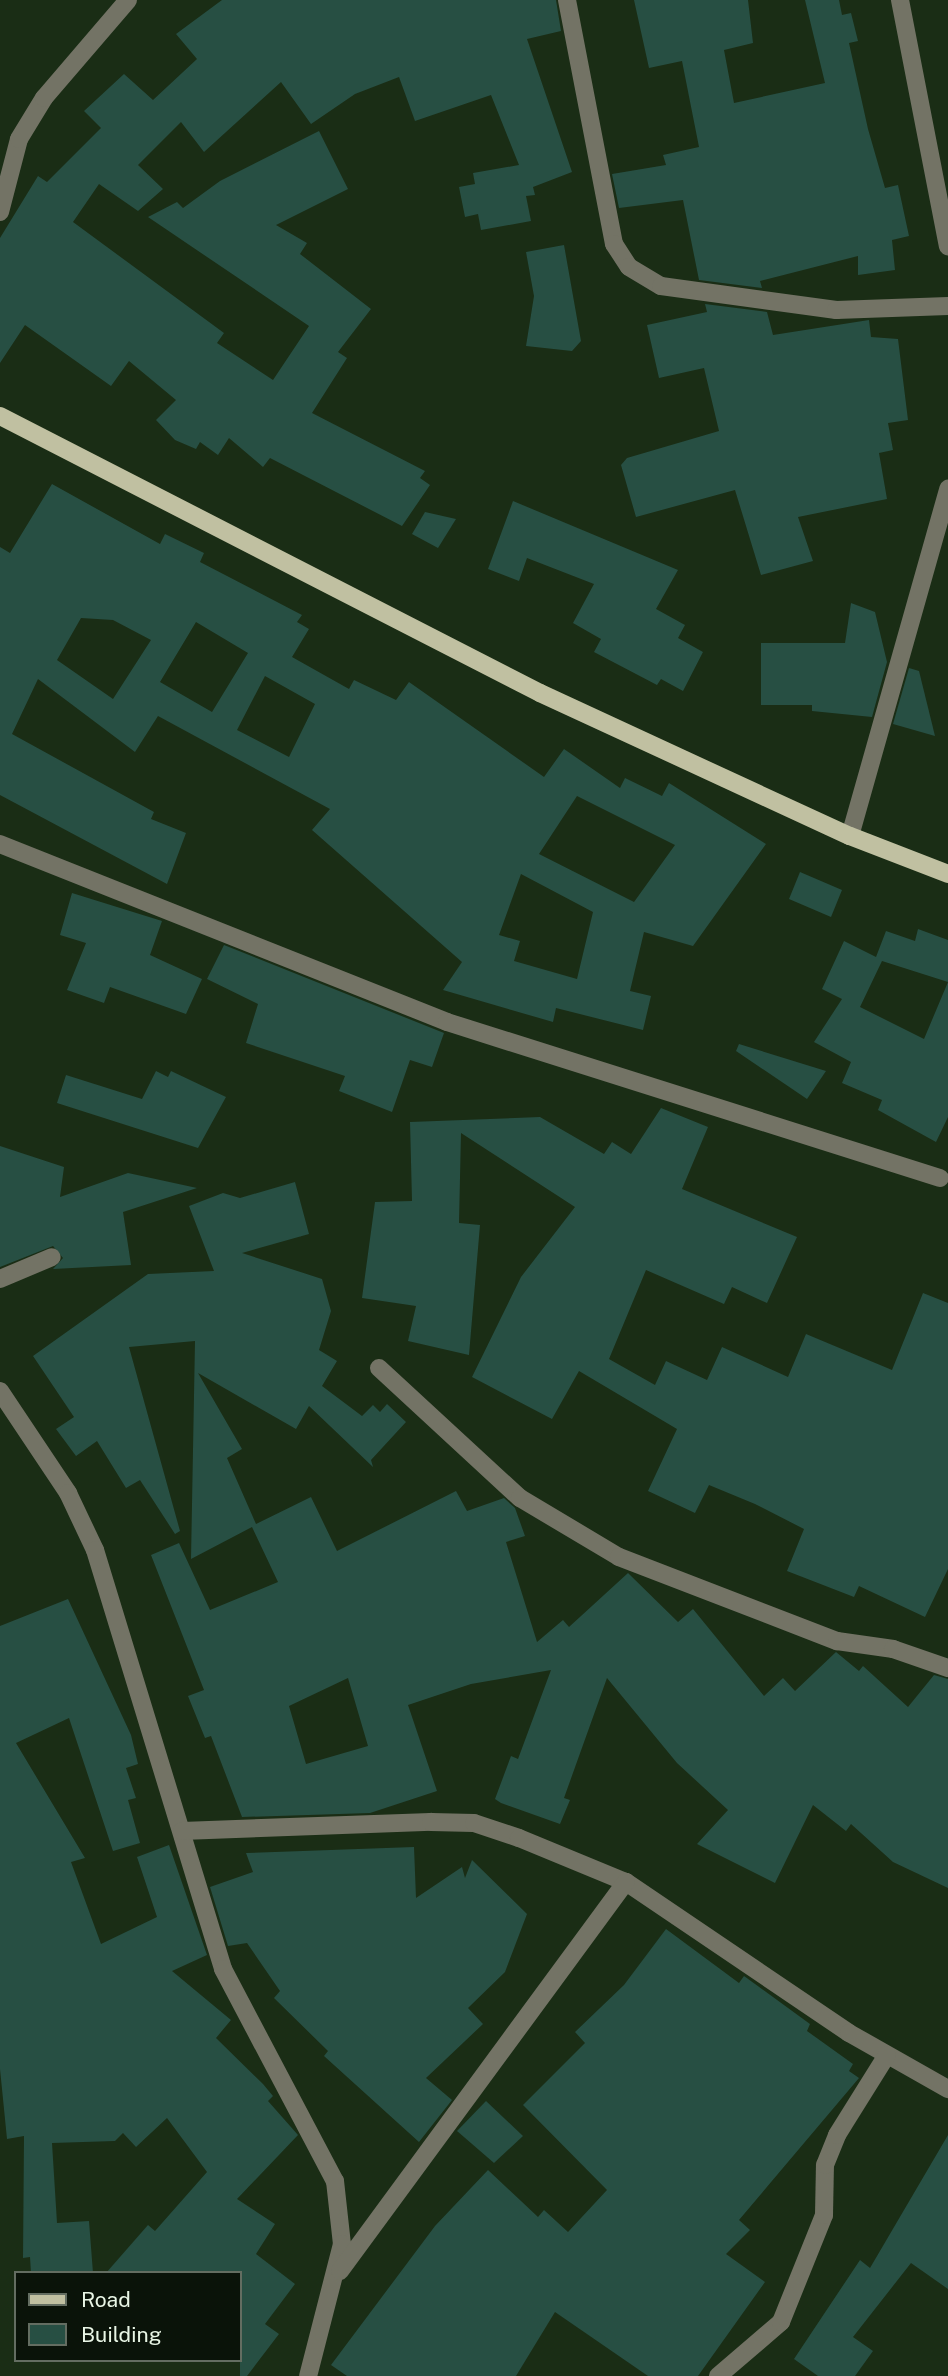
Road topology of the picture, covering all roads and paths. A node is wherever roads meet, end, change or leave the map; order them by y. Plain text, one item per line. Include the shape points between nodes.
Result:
1 (128, 0) edge
2 (567, 0) edge
3 (900, 0) edge
4 (0, 212) edge
5 (946, 217) edge
6 (948, 246) edge
7 (948, 306) edge
8 (0, 416) edge
9 (948, 489) edge
10 (850, 836) junction
11 (0, 844) edge
12 (948, 874) edge
13 (940, 1178) dead end
14 (52, 1257) dead end
15 (0, 1279) edge
16 (379, 1368) dead end
17 (0, 1391) edge
18 (948, 1668) edge
19 (182, 1831) junction
20 (626, 1882) junction
21 (887, 2055) junction
22 (948, 2089) edge
23 (336, 2276) junction
24 (309, 2376) edge
25 (718, 2376) edge

1 - 4 street via 44,98 19,139
2 - 7 street via 614,244 629,267 661,286 836,310
3 - 5 street
5 - 6 street
8 - 10 main road via 540,693
9 - 10 street
10 - 12 main road
11 - 13 street via 447,1022
14 - 15 street
16 - 18 street via 520,1498 619,1557 837,1641 893,1649
17 - 19 street via 68,1493 95,1550
19 - 20 street via 474,1823
19 - 23 street via 223,1969 335,2181 342,2244
20 - 21 street
20 - 23 street
21 - 22 street
21 - 25 street via 837,2135 825,2165 824,2215 781,2322
23 - 24 street

